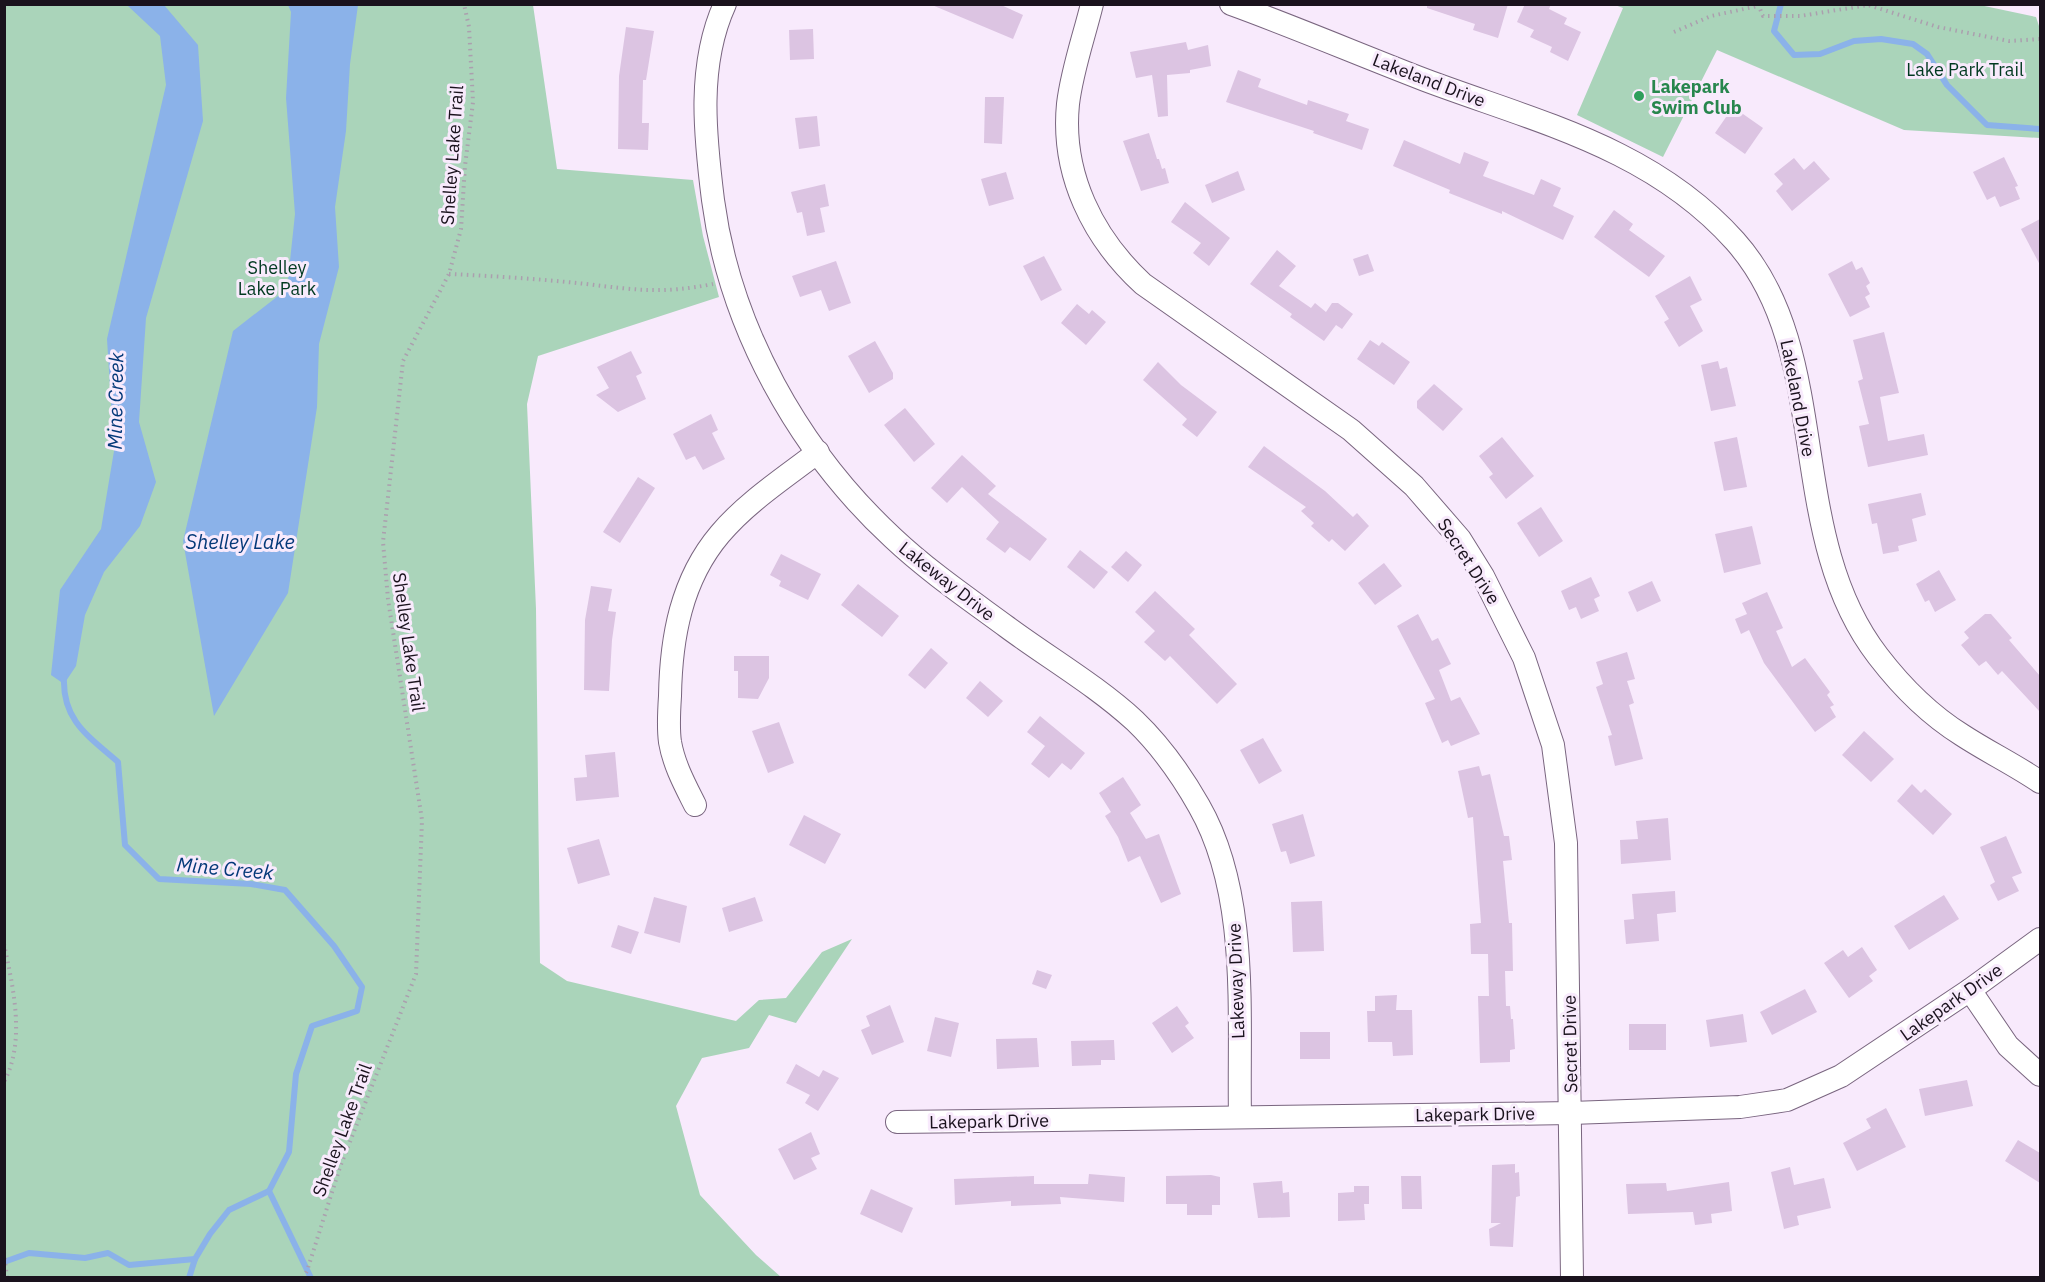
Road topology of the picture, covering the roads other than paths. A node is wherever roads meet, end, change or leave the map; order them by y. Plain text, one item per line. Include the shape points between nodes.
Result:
1 (725, 4) edge
2 (1092, 4) edge
3 (1231, 4) edge
4 (818, 452) junction
5 (2040, 782) edge
6 (695, 806) dead end
7 (2040, 939) edge
8 (1970, 990) junction
9 (2040, 1075) edge
10 (1571, 1113) junction
11 (1240, 1117) junction
12 (897, 1122) dead end
13 (1572, 1278) edge

1 - 4 street, Lakeway Drive via 711,46 705,128 716,223 732,280 766,371
2 - 10 street, Secret Drive via 1068,103 1067,135 1079,192 1104,241 1143,285 1351,430 1414,486 1460,539 1524,658 1553,746 1562,798
3 - 5 street, Lakeland Drive via 1625,156 1653,171 1720,225 1760,274 1783,327 1795,370 1824,540 1840,592 1859,628 1893,675 1926,708 1963,736
4 - 6 street via 756,500 718,536 680,610 670,667 670,741 678,772
4 - 11 street, Lakeway Drive via 862,507 894,539 1135,722 1172,765 1200,808 1230,888 1236,929
7 - 8 street, Lakepark Drive
8 - 9 street via 2008,1046
8 - 10 street, Lakepark Drive via 1841,1076 1787,1100 1682,1111
10 - 11 street, Lakepark Drive
10 - 13 street, Secret Drive
11 - 12 street, Lakepark Drive

